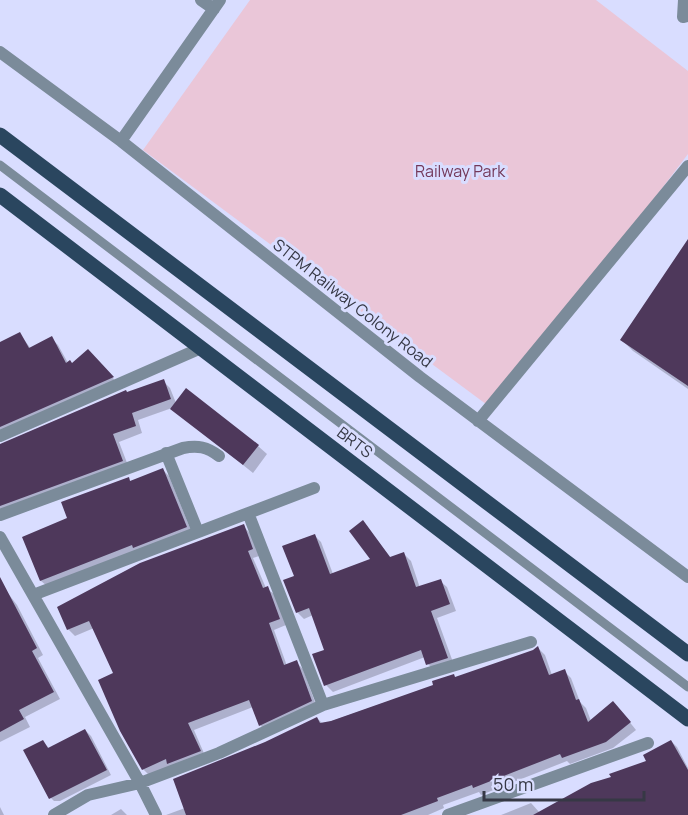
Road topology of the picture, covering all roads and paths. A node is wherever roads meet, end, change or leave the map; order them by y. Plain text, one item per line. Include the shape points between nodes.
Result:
1 (201, 0) edge
2 (684, 0) edge
3 (217, 4) edge
4 (688, 16) edge
5 (0, 52) edge
6 (0, 135) edge
7 (121, 141) junction
8 (0, 165) edge
9 (688, 166) edge
10 (0, 195) edge
11 (201, 348) junction
12 (478, 421) junction
13 (0, 436) edge
14 (166, 453) junction
15 (219, 456) dead end
16 (315, 488) dead end
17 (248, 513) junction
18 (0, 515) edge
19 (198, 532) junction
20 (0, 537) edge
21 (688, 577) edge
22 (33, 595) junction
23 (531, 642) dead end
24 (688, 654) edge
25 (688, 687) edge
26 (323, 705) junction
27 (688, 719) edge
28 (648, 743) dead end
29 (140, 783) junction
30 (54, 815) edge
31 (156, 815) edge
32 (448, 815) edge

1 - 3 street
2 - 4 street via 683,17
3 - 7 street
5 - 7 street, STPM Railway Colony Road
6 - 24 main road
7 - 12 street, STPM Railway Colony Road
8 - 25 lane
9 - 12 street
10 - 11 main road, BRTS
11 - 13 street
11 - 27 main road, BRTS
12 - 21 street, STPM Railway Colony Road
14 - 15 street via 195,446 208,448
14 - 18 street
14 - 19 street
16 - 17 street
17 - 19 street
17 - 26 street
19 - 22 street
20 - 22 street
22 - 29 street
23 - 26 street
26 - 29 street via 219,753
28 - 32 street
29 - 30 street via 88,795
29 - 31 street

